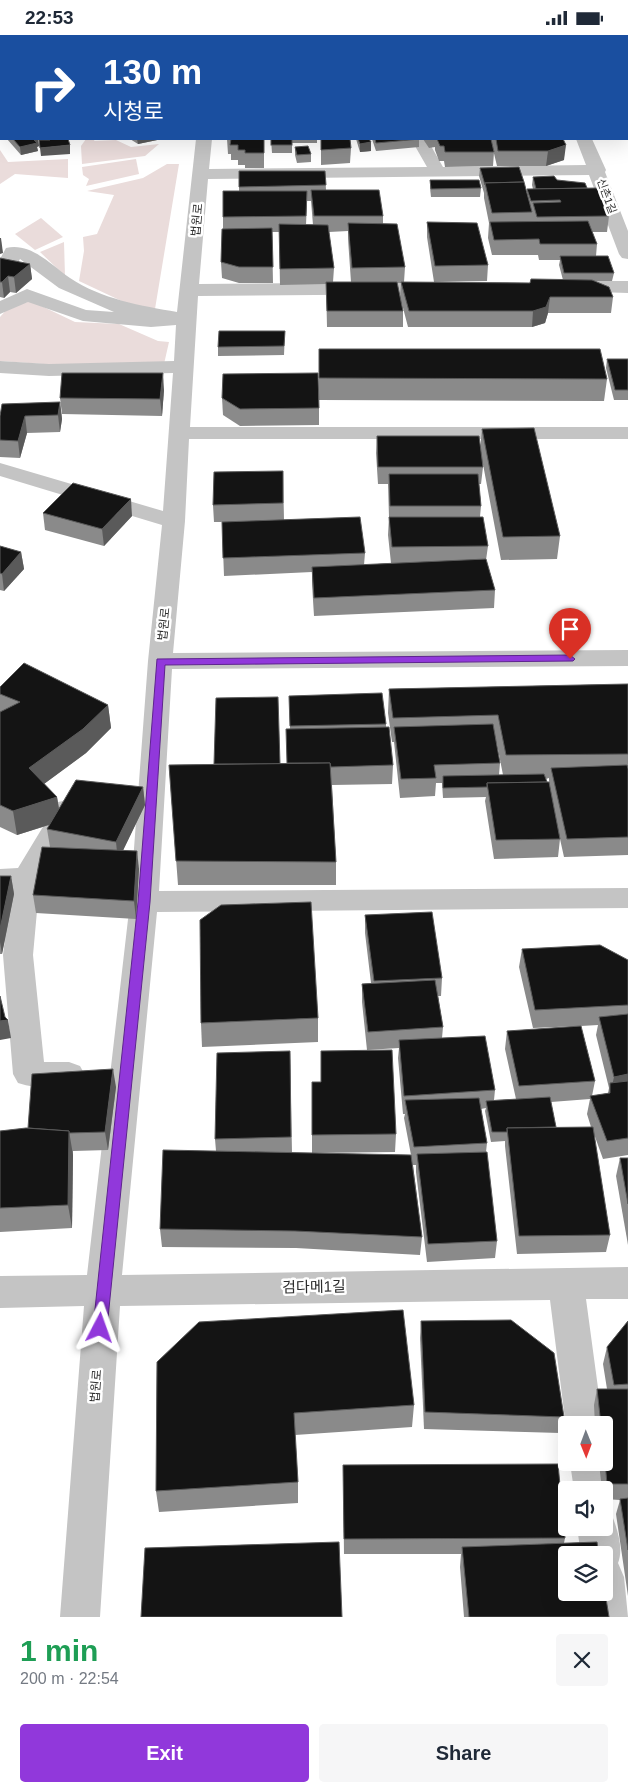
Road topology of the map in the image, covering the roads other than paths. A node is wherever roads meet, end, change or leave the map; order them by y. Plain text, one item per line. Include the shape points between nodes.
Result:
1 (204, 140) edge
2 (420, 140) edge
3 (584, 140) edge
4 (598, 170) junction
5 (438, 173) junction
6 (202, 174) junction
7 (628, 254) edge
8 (0, 265) edge
9 (558, 287) edge
10 (628, 287) edge
11 (459, 288) edge
12 (191, 290) junction
13 (0, 308) edge
14 (186, 319) junction
15 (0, 367) edge
16 (183, 367) junction
17 (178, 433) junction
18 (628, 433) edge
19 (0, 469) edge
20 (174, 521) junction
21 (628, 658) edge
22 (160, 661) junction
23 (87, 798) edge
24 (13, 878) edge
25 (628, 898) edge
26 (144, 902) junction
27 (125, 1077) junction
28 (628, 1283) edge
29 (566, 1285) junction
30 (103, 1289) junction
31 (0, 1292) edge
32 (583, 1416) edge
33 (607, 1601) edge
34 (80, 1617) edge
35 (609, 1617) edge

1 - 6 street, 법원로
2 - 5 street
3 - 4 street, 신촌1길
4 - 5 street
4 - 7 street, 신촌1길
5 - 6 street
6 - 12 street, 법원로
8 - 14 street via 10,261 12,253 25,254 66,284 124,309
9 - 10 street
11 - 12 street
12 - 14 street, 법원로
13 - 14 street via 27,295 83,315 150,321
14 - 16 street, 법원로
15 - 16 street via 49,370
16 - 17 street, 법원로
17 - 18 street
17 - 20 street, 법원로
19 - 20 street
20 - 22 street, 법원로
21 - 22 street
22 - 26 street, 법원로 via 137,798
23 - 24 street via 74,799
24 - 27 street via 29,1074
25 - 26 street
26 - 27 street, 법원로
27 - 30 street, 법원로
28 - 29 street, 검다메1길
29 - 30 street, 검다메1길
29 - 32 street
30 - 31 street, 검다메1길
30 - 34 street, 법원로
33 - 35 street

